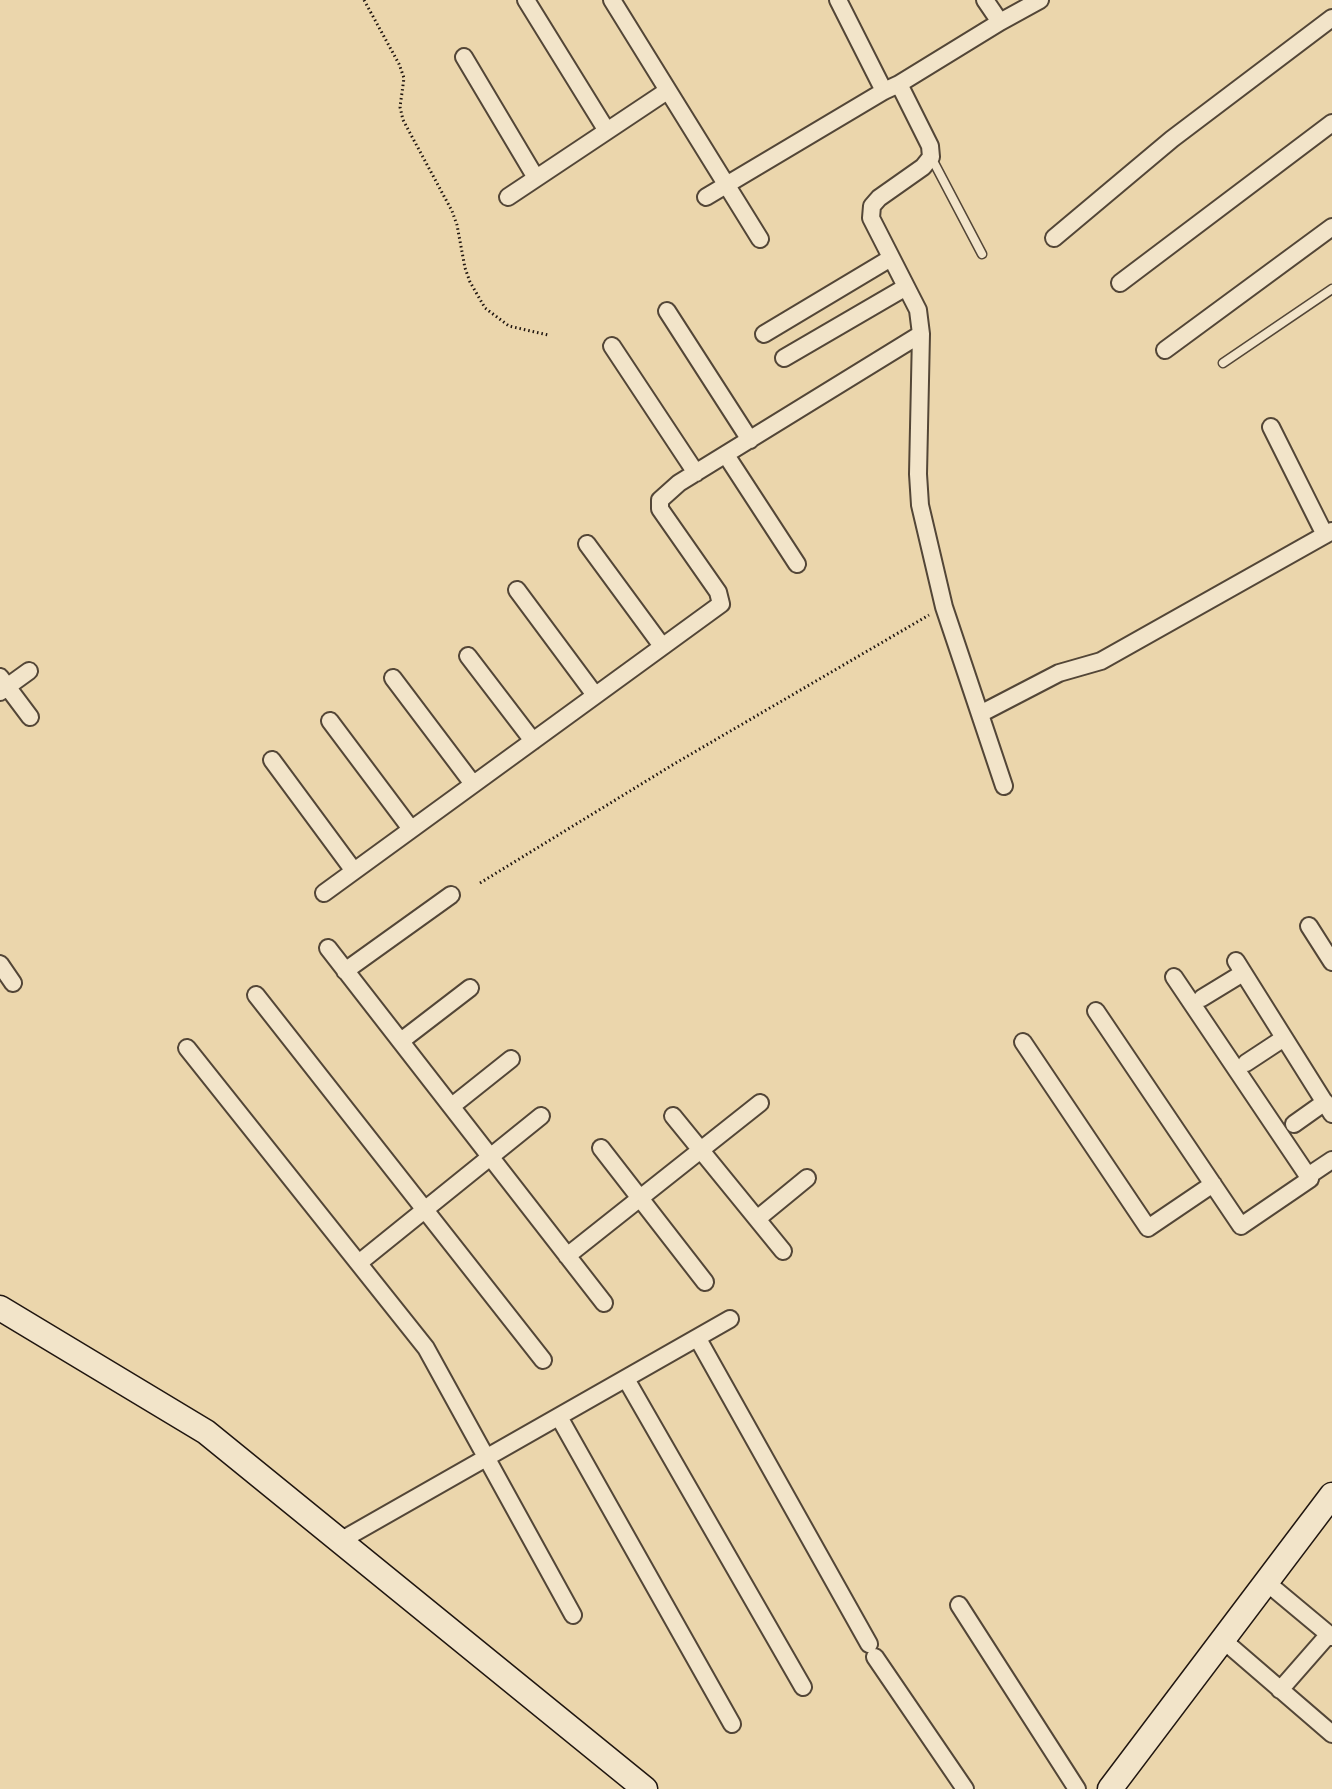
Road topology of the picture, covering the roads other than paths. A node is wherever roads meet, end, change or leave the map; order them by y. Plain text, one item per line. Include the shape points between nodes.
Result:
1 (526, 0) edge
2 (612, 0) edge
3 (838, 0) edge
4 (985, 0) edge
5 (1040, 0) edge
6 (1332, 18) edge
7 (1000, 22) junction
8 (464, 57) dead end
9 (892, 87) junction
10 (667, 91) junction
11 (1332, 123) edge
12 (607, 131) junction
13 (930, 157) junction
14 (536, 178) junction
15 (725, 185) junction
16 (508, 197) dead end
17 (706, 197) dead end
18 (1332, 227) edge
19 (1054, 238) dead end
20 (760, 239) dead end
21 (982, 254) dead end
22 (891, 258) junction
23 (1120, 283) dead end
24 (906, 287) junction
25 (1332, 289) edge
26 (667, 311) dead end
27 (764, 334) dead end
28 (921, 334) junction
29 (612, 346) dead end
30 (1165, 350) dead end
31 (784, 358) dead end
32 (1223, 363) dead end
33 (1271, 427) dead end
34 (750, 440) junction
35 (726, 455) junction
36 (696, 473) junction
37 (1329, 533) edge
38 (587, 544) dead end
39 (797, 564) dead end
40 (517, 590) dead end
41 (662, 646) junction
42 (468, 656) dead end
43 (30, 671) dead end
44 (393, 678) dead end
45 (2, 686) edge
46 (595, 696) junction
47 (980, 714) junction
48 (30, 717) dead end
49 (330, 721) dead end
50 (533, 741) junction
51 (272, 760) dead end
52 (473, 784) junction
53 (1004, 786) dead end
54 (411, 829) junction
55 (354, 871) junction
56 (324, 892) dead end
57 (451, 895) dead end
58 (1309, 926) dead end
59 (328, 948) dead end
60 (1332, 962) edge
61 (0, 964) edge
62 (345, 970) junction
63 (1174, 977) dead end
64 (13, 983) dead end
65 (470, 988) dead end
66 (256, 995) dead end
67 (1202, 998) dead end
68 (1096, 1011) dead end
69 (1284, 1038) junction
70 (400, 1041) junction
71 (1023, 1042) dead end
72 (187, 1048) dead end
73 (511, 1059) dead end
74 (1246, 1063) dead end
75 (760, 1103) dead end
76 (452, 1106) junction
77 (1328, 1108) edge
78 (541, 1116) dead end
79 (673, 1116) dead end
80 (1294, 1124) dead end
81 (601, 1148) dead end
82 (701, 1150) junction
83 (491, 1157) junction
84 (1332, 1160) edge
85 (1308, 1176) junction
86 (807, 1178) dead end
87 (1213, 1184) junction
88 (640, 1198) junction
89 (423, 1209) junction
90 (757, 1219) junction
91 (783, 1251) dead end
92 (567, 1256) junction
93 (360, 1262) junction
94 (705, 1282) dead end
95 (604, 1303) dead end
96 (0, 1308) edge
97 (730, 1319) dead end
98 (698, 1339) junction
99 (543, 1360) dead end
100 (626, 1379) junction
101 (560, 1417) junction
102 (488, 1458) junction
103 (1332, 1495) edge
104 (340, 1541) junction
105 (1266, 1582) junction
106 (959, 1605) dead end
107 (573, 1615) dead end
108 (1331, 1636) edge
109 (1223, 1640) junction
110 (802, 1687) dead end
111 (1280, 1690) junction
112 (732, 1724) dead end
113 (1332, 1734) edge
114 (645, 1789) edge
115 (965, 1789) edge
116 (1077, 1789) edge
117 (1110, 1789) edge

1 - 12 street
2 - 10 street
3 - 9 street
4 - 7 street
5 - 7 street
6 - 19 street via 1172,139
7 - 9 street
8 - 14 street
9 - 13 street via 930,146
9 - 15 street
10 - 12 street
10 - 15 street
11 - 23 street
12 - 14 street
13 - 21 lane
13 - 22 street via 923,167 872,206 871,218
14 - 16 street
15 - 17 street
15 - 20 street
18 - 30 street
22 - 24 street
22 - 27 street
24 - 28 street via 918,310
24 - 31 street
25 - 32 lane
26 - 34 street
28 - 34 street
28 - 47 street via 918,489 944,607
29 - 36 street
33 - 37 street
34 - 35 street
35 - 36 street
35 - 39 street
36 - 41 street via 668,492 660,500 660,509 718,592 721,604
37 - 47 street via 1101,661 1059,673
38 - 41 street
40 - 46 street
41 - 46 street
42 - 50 street
43 - 45 street
44 - 52 street
45 - 48 street
46 - 50 street
47 - 53 street
49 - 54 street
50 - 52 street
51 - 55 street
52 - 54 street
54 - 55 street
55 - 56 street
57 - 62 street
58 - 60 street
59 - 62 street
61 - 64 street
62 - 70 street
63 - 85 street
65 - 70 street
66 - 89 street
67 - 69 street via 1240,967
68 - 87 street
69 - 74 street
69 - 77 street
70 - 76 street
71 - 87 street via 1148,1228
72 - 93 street
73 - 76 street
75 - 82 street
76 - 83 street
77 - 80 street
78 - 83 street
79 - 82 street
81 - 88 street
82 - 88 street
82 - 90 street
83 - 89 street
83 - 92 street
84 - 85 street
85 - 87 street via 1310,1179 1241,1226
86 - 90 street
88 - 92 street
88 - 94 street
89 - 93 street
89 - 99 street
90 - 91 street
92 - 95 street
93 - 102 street via 426,1348
96 - 104 street via 207,1432
97 - 98 street
98 - 100 street
98 - 115 street via 872,1651
100 - 101 street
100 - 110 street
101 - 102 street
101 - 112 street
102 - 104 street
102 - 107 street
103 - 105 street
104 - 114 street
105 - 108 street
105 - 109 street
106 - 116 street
108 - 111 street
109 - 111 street
109 - 117 street
111 - 113 street

